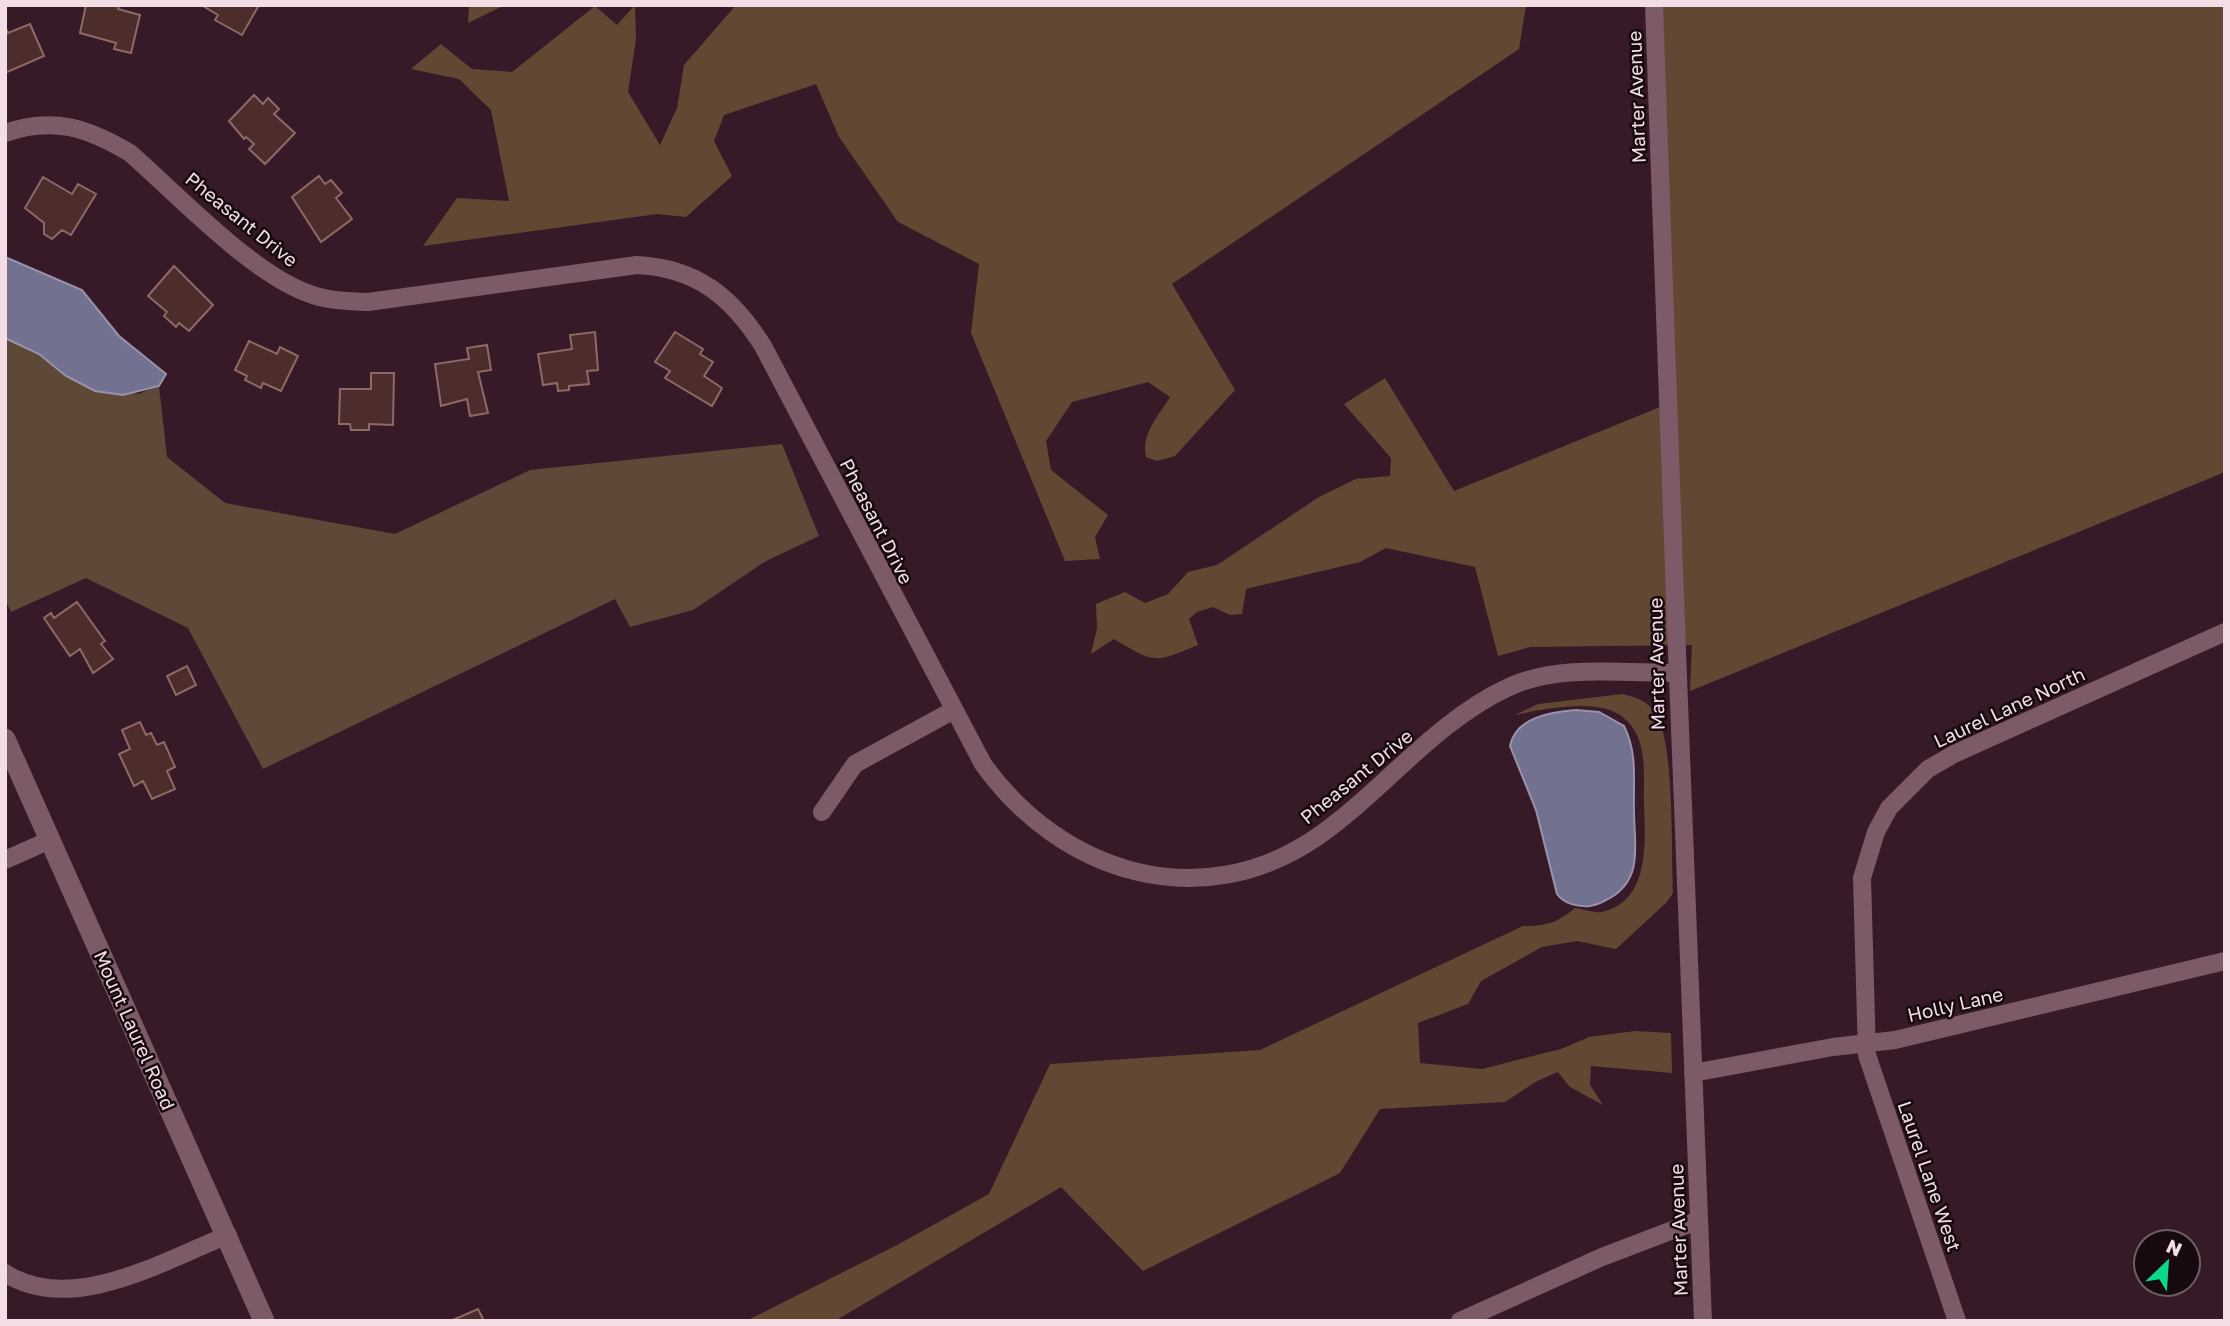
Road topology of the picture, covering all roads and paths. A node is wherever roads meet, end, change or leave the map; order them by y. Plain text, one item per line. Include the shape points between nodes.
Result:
1 (1654, 5) edge
2 (5, 133) edge
3 (2225, 632) edge
4 (1677, 673) junction
5 (952, 711) junction
6 (5, 738) edge
7 (822, 812) dead end
8 (50, 840) junction
9 (5, 860) edge
10 (2225, 961) edge
11 (1867, 1043) junction
12 (1693, 1073) junction
13 (1699, 1220) junction
14 (228, 1235) junction
15 (5, 1273) edge
16 (264, 1321) edge
17 (1460, 1321) edge
18 (1703, 1321) edge
19 (1957, 1321) edge

1 - 4 street, Marter Avenue
2 - 5 street, Pheasant Drive via 58,123 106,139 130,153 284,283 338,301 368,302 607,267 664,266 689,274 731,304 763,346
3 - 11 street, Laurel Lane North via 1954,754 1906,788 1876,832 1862,878
4 - 5 street, Pheasant Drive via 1578,674 1512,685 1463,714 1317,837 1270,861 1195,877 1120,869 1055,837 998,786
4 - 12 street, Marter Avenue
5 - 7 street via 855,764
6 - 8 main road, Mount Laurel Road
8 - 9 street
8 - 14 main road, Mount Laurel Road
10 - 11 street, Holly Lane
11 - 12 street, Holly Lane
11 - 19 street, Laurel Lane West via 1867,1055
12 - 13 street, Marter Avenue
13 - 17 street via 1602,1257
13 - 18 street, Marter Avenue
14 - 15 street via 77,1290 44,1289
14 - 16 main road, Mount Laurel Road

